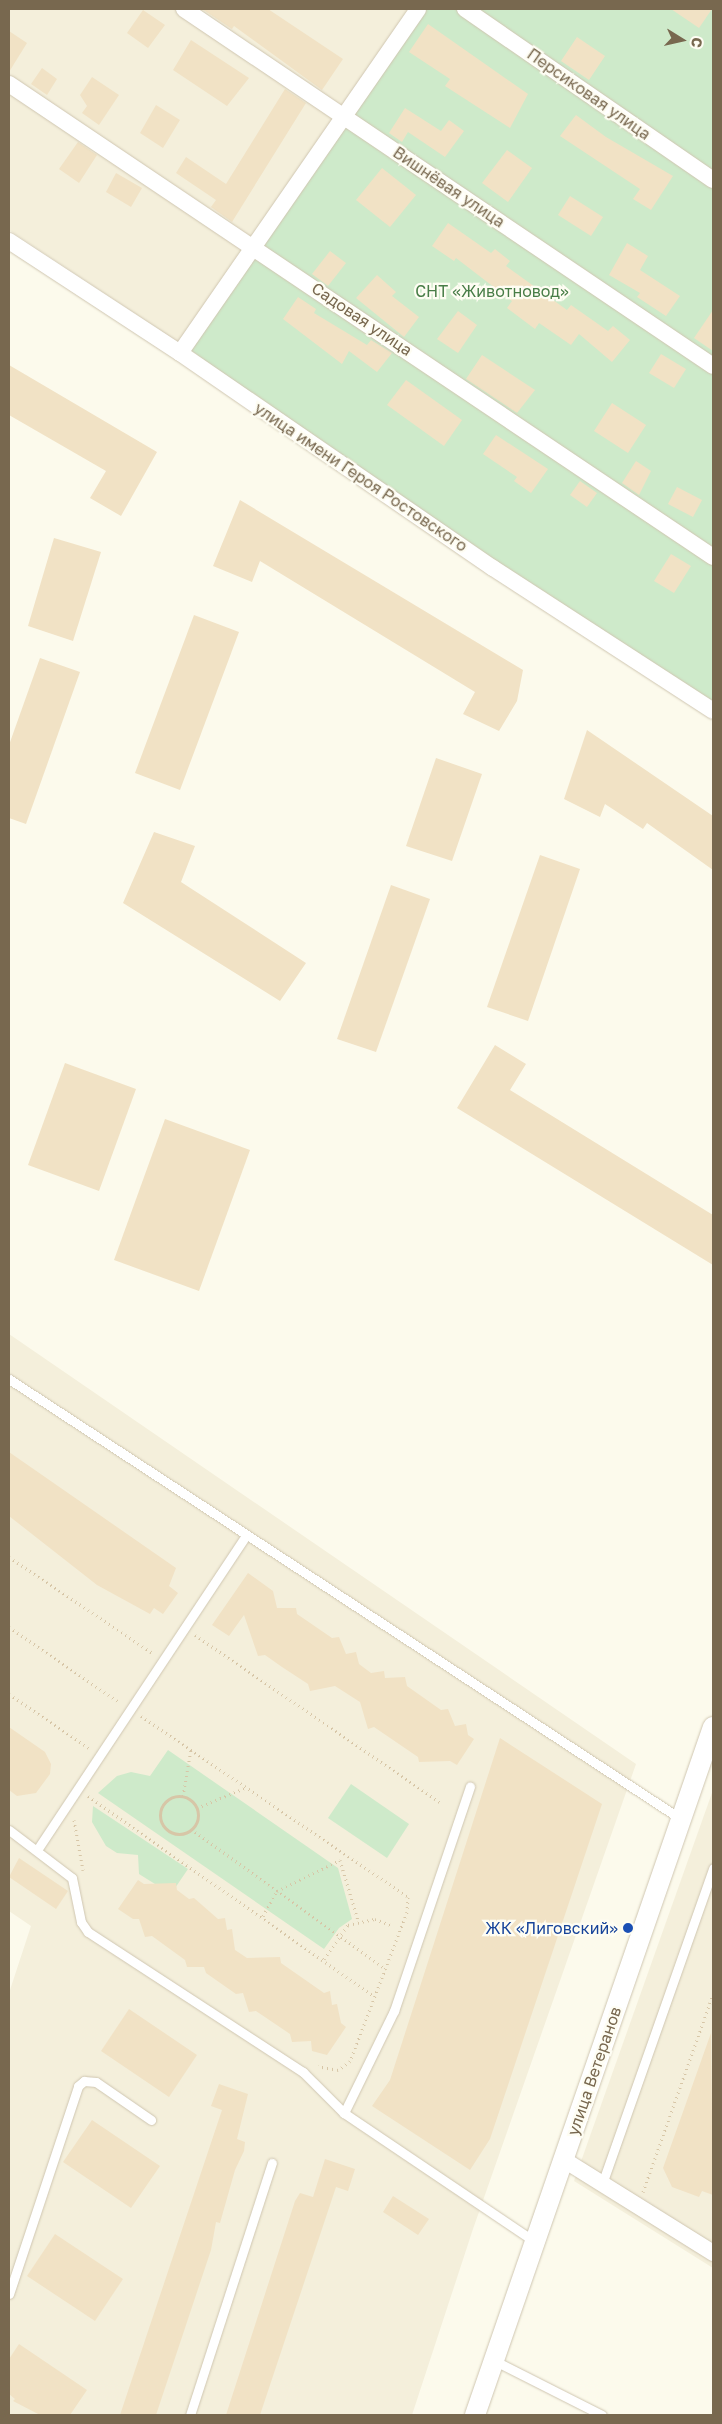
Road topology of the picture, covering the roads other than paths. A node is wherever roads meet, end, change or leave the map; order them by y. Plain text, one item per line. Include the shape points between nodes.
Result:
1 (184, 9) edge
2 (418, 9) edge
3 (465, 9) edge
4 (9, 84) edge
5 (345, 116) junction
6 (713, 180) edge
7 (9, 241) edge
8 (255, 248) junction
9 (180, 353) junction
10 (713, 366) edge
11 (713, 557) edge
12 (713, 712) edge
13 (9, 1379) edge
14 (246, 1536) junction
15 (713, 1727) edge
16 (713, 1753) edge
17 (470, 1787) dead end
18 (681, 1819) junction
19 (9, 1830) edge
20 (37, 1850) junction
21 (713, 1868) edge
22 (344, 2113) junction
23 (151, 2120) dead end
24 (272, 2163) dead end
25 (569, 2163) junction
26 (602, 2184) junction
27 (538, 2244) junction
28 (713, 2253) edge
29 (9, 2294) edge
30 (501, 2364) junction
31 (190, 2415) edge
32 (475, 2415) edge
33 (483, 2415) edge
34 (602, 2415) edge

1 - 5 street, Вишнёвая улица
2 - 5 street
3 - 6 street, Персиковая улица
4 - 8 street, Садовая улица
5 - 8 street
5 - 10 street, Вишнёвая улица
7 - 9 street, улица имени Героя Ростовского
8 - 9 street
8 - 11 street, Садовая улица
9 - 12 street, улица имени Героя Ростовского via 493,568
13 - 14 lane
14 - 18 lane
14 - 20 lane
15 - 18 street, улица Ветеранов
16 - 25 street, улица Ветеранов
17 - 22 lane via 394,2011
18 - 27 street, улица Ветеранов
19 - 20 lane
20 - 22 lane via 72,1878 81,1922 88,1932 303,2072
21 - 26 lane
22 - 27 lane
23 - 29 lane via 96,2082 84,2080 78,2086
24 - 31 lane
25 - 26 street
25 - 27 street, улица Ветеранов
26 - 28 street
27 - 30 street, улица Ветеранов
27 - 32 street, улица Ветеранов
30 - 33 street, улица Ветеранов
30 - 34 lane

